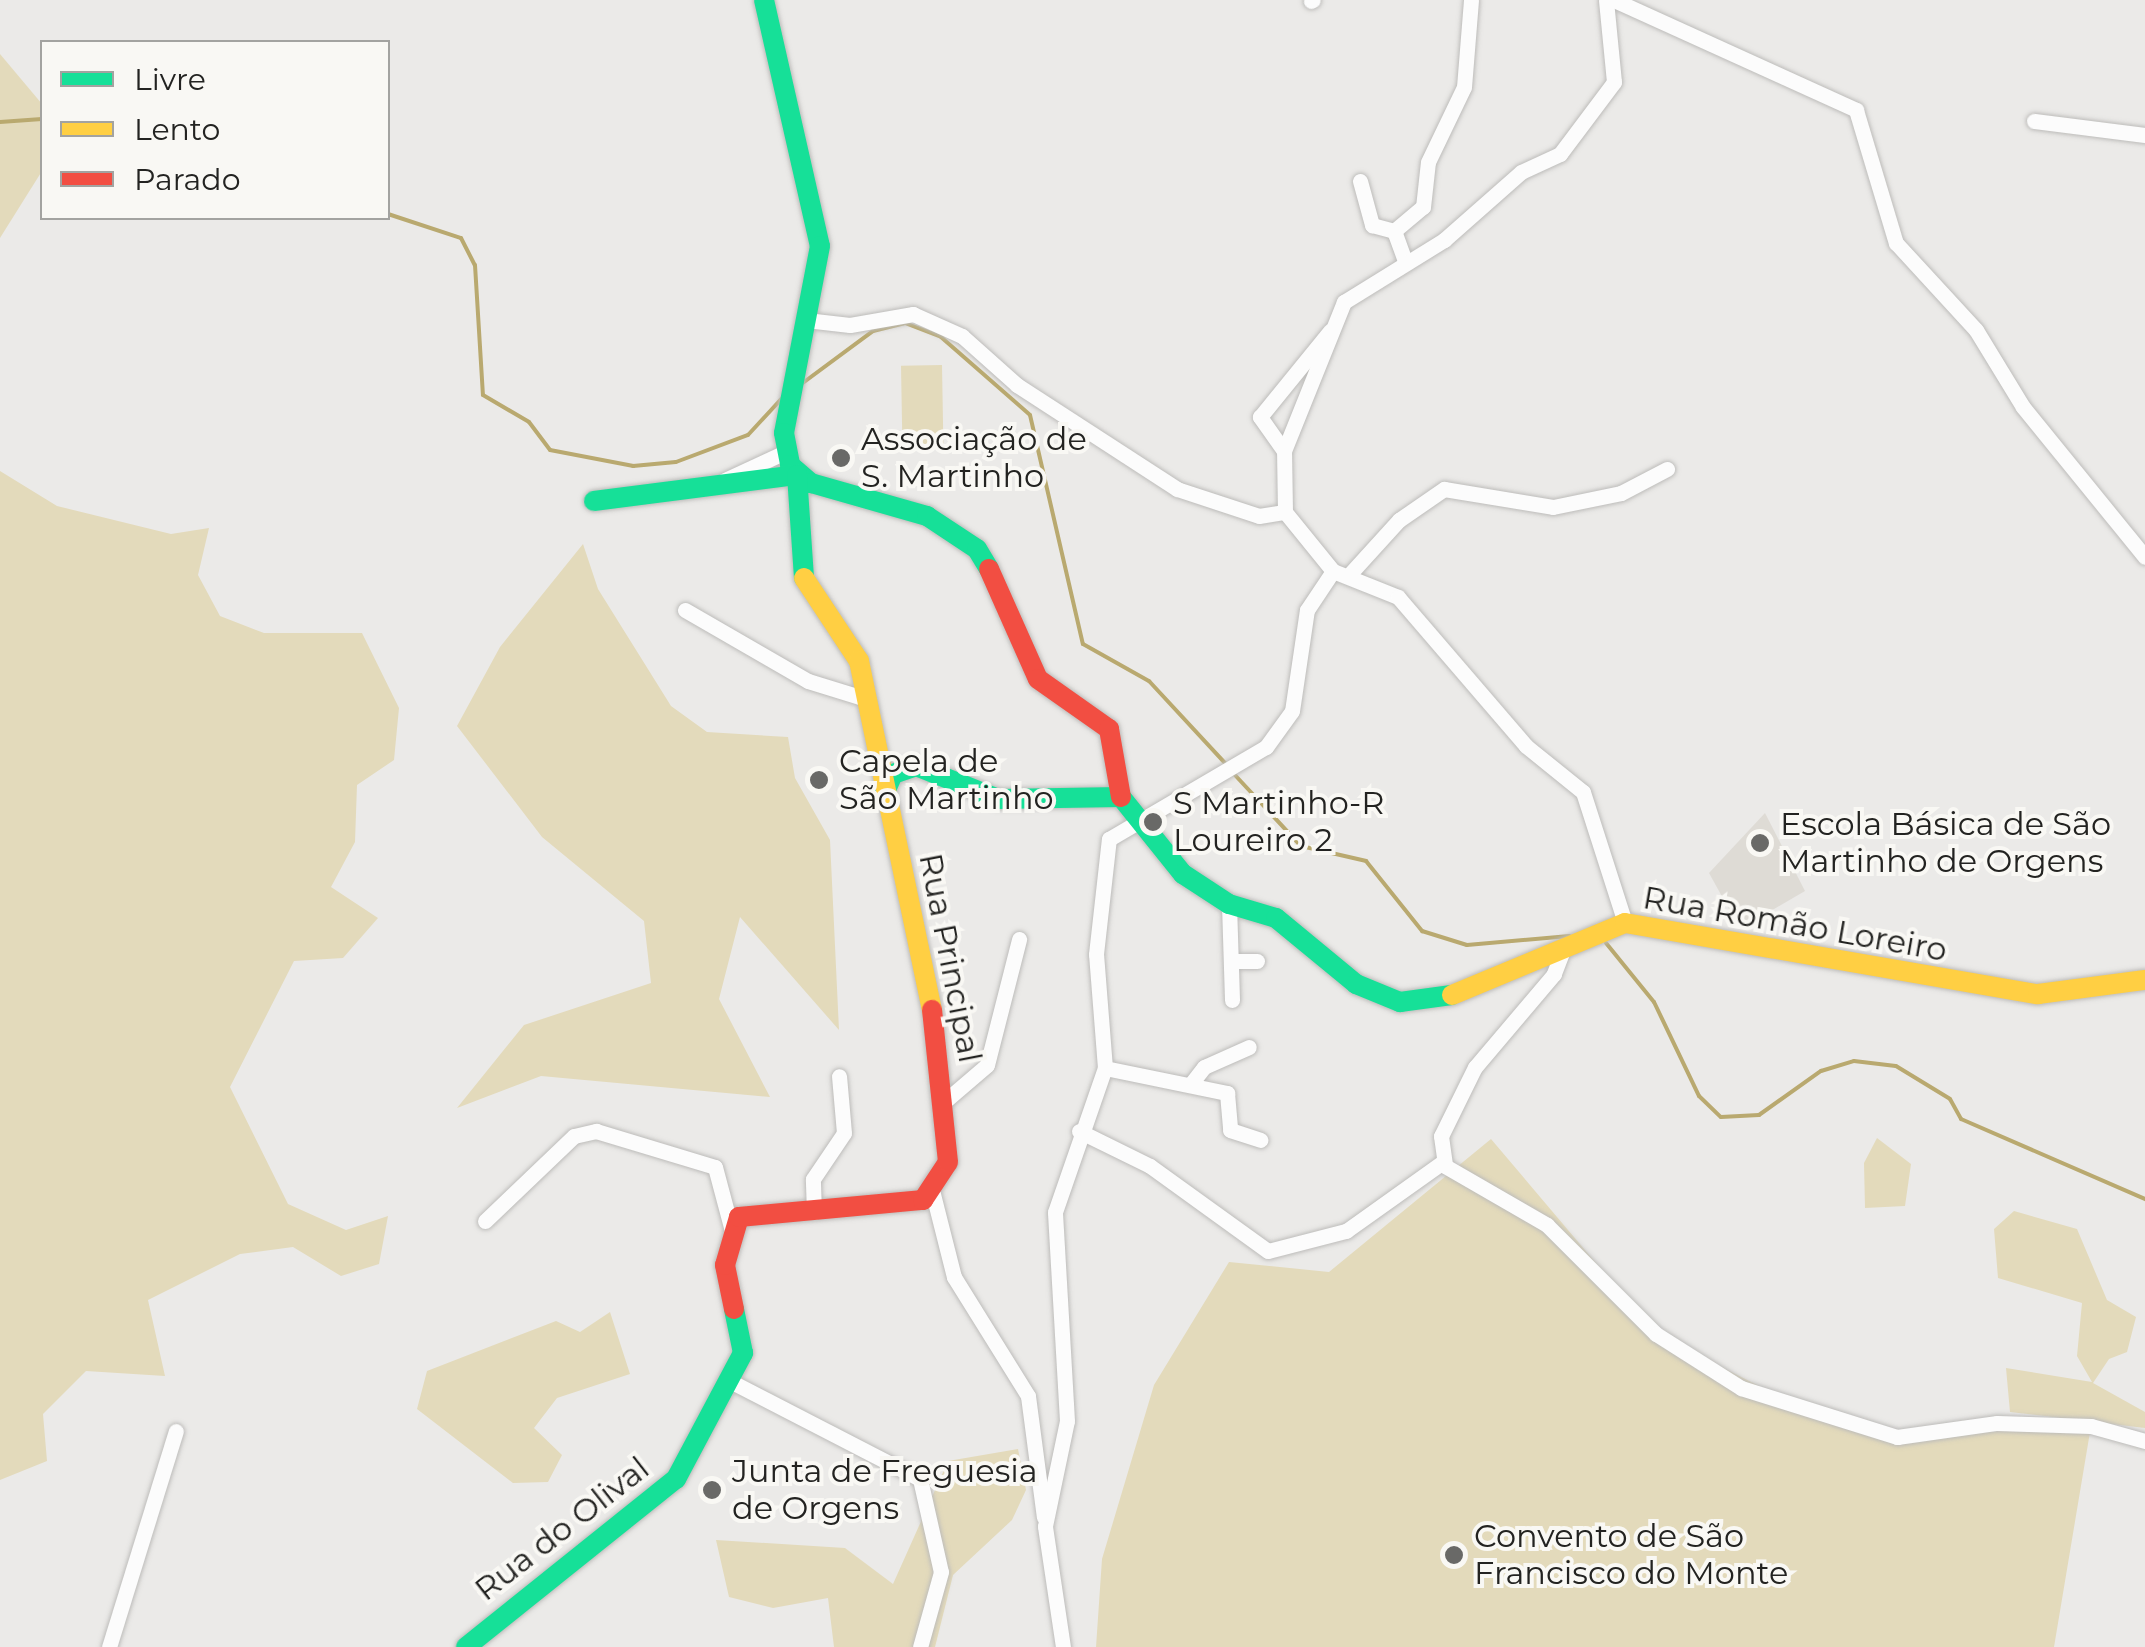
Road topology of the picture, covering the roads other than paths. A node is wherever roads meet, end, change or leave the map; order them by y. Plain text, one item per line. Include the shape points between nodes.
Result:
1 (764, 0) edge
2 (1471, 0) edge
3 (1606, 0) edge
4 (1614, 0) edge
5 (2034, 120) dead end
6 (2145, 135) edge
7 (1360, 182) dead end
8 (1394, 231) junction
9 (1405, 261) junction
10 (806, 320) junction
11 (1330, 331) junction
12 (1284, 450) junction
13 (785, 452) junction
14 (1666, 470) dead end
15 (798, 475) junction
16 (725, 480) junction
17 (594, 501) dead end
18 (1285, 512) junction
19 (2145, 557) edge
20 (1340, 574) junction
21 (684, 610) dead end
22 (866, 699) junction
23 (886, 792) junction
24 (1121, 797) junction
25 (1139, 814) junction
26 (1229, 904) junction
27 (1625, 923) junction
28 (1019, 939) dead end
29 (1563, 950) junction
30 (1234, 961) junction
31 (1257, 961) dead end
32 (2145, 980) edge
33 (1232, 1000) dead end
34 (1249, 1047) dead end
35 (1105, 1068) junction
36 (839, 1076) dead end
37 (1190, 1085) junction
38 (945, 1101) junction
39 (1079, 1131) junction
40 (1260, 1140) dead end
41 (1444, 1161) junction
42 (933, 1194) junction
43 (814, 1212) junction
44 (485, 1221) dead end
45 (732, 1231) junction
46 (732, 1382) junction
47 (176, 1431) dead end
48 (2145, 1441) edge
49 (1046, 1526) junction
50 (109, 1647) edge
51 (466, 1647) edge
52 (920, 1647) edge
53 (1063, 1647) edge

1 - 10 street via 817,214
2 - 8 street via 1464,86 1428,162 1423,206
3 - 9 street via 1617,64 1594,116 1560,154 1520,172 1444,240
4 - 19 street via 1856,110 1896,242 1976,330 2023,408
5 - 6 street
7 - 8 street via 1372,225
8 - 9 street
9 - 11 street via 1355,292
10 - 13 street
10 - 18 street via 850,325 913,314 962,336 1017,385 1176,489 1259,516
11 - 12 street
11 - 12 street via 1260,418
12 - 18 street
13 - 15 street
13 - 16 street
14 - 20 street via 1621,492 1553,507 1444,489
15 - 16 street
15 - 22 street, Rua Principal via 792,496 805,586 859,661
15 - 24 street via 927,516 977,549 1023,629 1038,679 1109,730
16 - 17 street
18 - 20 street
20 - 25 street via 1307,610 1292,712 1239,766
20 - 27 street via 1398,597 1526,746 1583,792
21 - 22 street via 808,681
22 - 23 street, Rua Principal
23 - 24 street via 893,774 916,766 998,799
23 - 38 street, Rua Principal via 940,1032
24 - 25 street, Rua Romão Loreiro
25 - 26 street, Rua Romão Loreiro via 1183,874
25 - 35 street via 1109,839 1105,858 1096,954
26 - 29 street, Rua Romão Loreiro via 1276,918 1356,984 1400,1002 1447,997
26 - 30 street
27 - 29 street, Rua Romão Loreiro
27 - 32 street, Rua Romão Loreiro via 2038,994
28 - 38 street via 987,1065
29 - 41 street via 1554,974 1476,1066 1441,1136
30 - 31 street
30 - 33 street
34 - 37 street via 1204,1067
35 - 37 street
35 - 39 street
36 - 43 street via 844,1133 813,1179
37 - 40 street via 1227,1093 1230,1130
38 - 42 street, Rua Principal via 948,1162
39 - 41 street via 1150,1166 1268,1250 1346,1231
39 - 49 street via 1057,1185 1067,1421
41 - 48 street via 1547,1225 1656,1334 1708,1370 1805,1409 1897,1436 1997,1423 2091,1426
42 - 43 street
42 - 49 street via 954,1277 1028,1396
43 - 45 street via 754,1212
44 - 45 street via 574,1136 596,1131 715,1166
45 - 46 street, Rua do Olival via 725,1266 743,1353
46 - 51 street, Rua do Olival via 674,1482
46 - 52 street via 920,1479 940,1572
47 - 50 street
49 - 53 street

